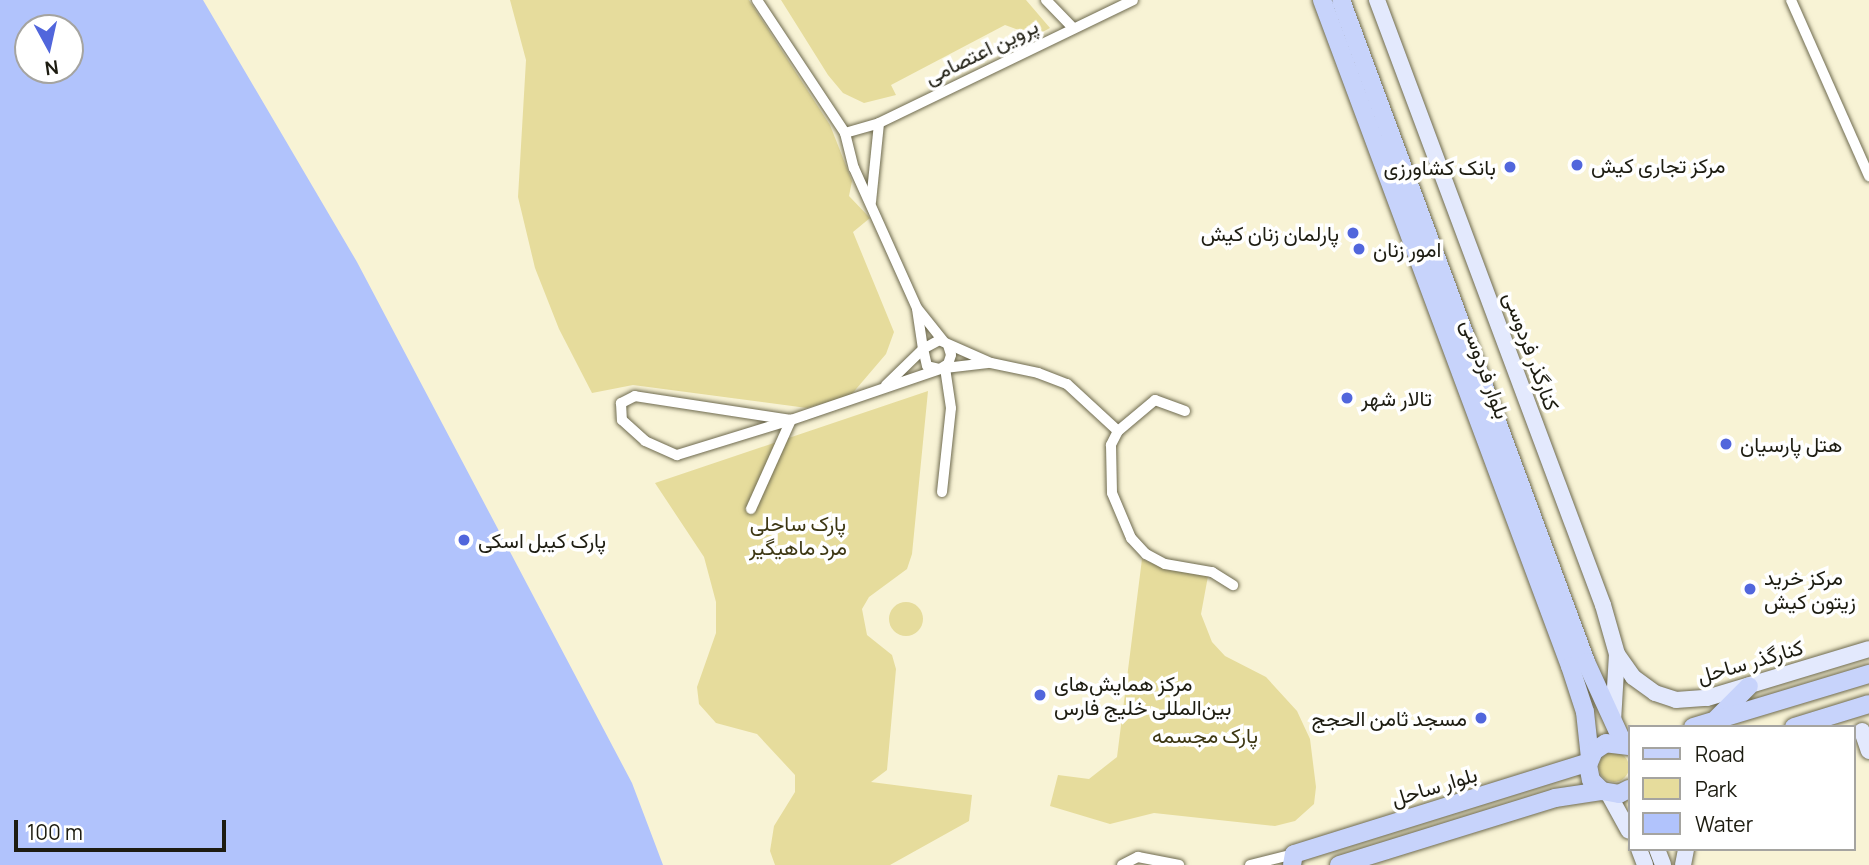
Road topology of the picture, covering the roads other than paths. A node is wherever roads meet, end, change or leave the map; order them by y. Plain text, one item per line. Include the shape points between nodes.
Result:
1 (757, 0) edge
2 (1045, 0) edge
3 (1133, 0) edge
4 (1322, 0) edge
5 (1340, 0) edge
6 (1377, 0) edge
7 (1791, 0) edge
8 (1073, 28) junction
9 (880, 123) junction
10 (845, 133) junction
11 (1869, 176) edge
12 (870, 205) junction
13 (917, 308) junction
14 (946, 344) junction
15 (923, 349) junction
16 (991, 363) junction
17 (942, 369) junction
18 (884, 387) junction
19 (1185, 411) dead end
20 (791, 420) junction
21 (1118, 431) junction
22 (942, 492) dead end
23 (751, 509) dead end
24 (1233, 585) dead end
25 (1869, 649) edge
26 (1617, 654) junction
27 (1869, 660) edge
28 (1869, 674) edge
29 (1849, 680) junction
30 (1749, 686) junction
31 (1869, 704) edge
32 (1716, 719) junction
33 (1613, 723) junction
34 (1699, 725) edge
35 (1801, 725) edge
36 (1861, 731) edge
37 (1627, 745) edge
38 (1869, 751) edge
39 (1589, 760) junction
40 (1628, 789) edge
41 (1605, 792) junction
42 (1628, 829) edge
43 (1293, 859) edge
44 (1375, 859) edge
45 (1122, 865) edge
46 (1179, 865) edge
47 (1250, 865) edge
48 (1339, 865) edge

1 - 10 street
2 - 8 street
3 - 8 street, پروین اعتصامی
4 - 39 main road, بلوار فردوسی via 1570,666 1585,712
5 - 33 main road, بلوار فردوسی via 1586,662
6 - 26 street, کنارگذر فردوسی via 1603,605
7 - 11 street
8 - 9 street, پروین اعتصامی
9 - 10 street, پروین اعتصامی
9 - 12 street
10 - 12 street
12 - 13 street
13 - 14 street
13 - 15 street
14 - 15 street via 933,341
14 - 16 street
14 - 17 street via 951,355
15 - 17 street via 924,363
15 - 18 street
16 - 17 street
16 - 21 street via 1068,384
17 - 18 street
17 - 22 street via 951,408
18 - 20 street
19 - 21 street via 1156,400
20 - 20 street via 635,396 621,403 622,420 645,441 677,455
20 - 23 street
21 - 24 street via 1111,444 1112,493 1131,538 1165,564 1212,572
25 - 30 street, کنارگذر ساحل
26 - 30 street, کنارگذر ساحل via 1633,677 1655,693 1676,700 1707,698
26 - 33 street, کنارگذر فردوسی
27 - 29 main road
28 - 29 main road
29 - 32 main road
30 - 32 main road
31 - 35 main road
32 - 34 main road
33 - 37 main road, بلوار فردوسی
36 - 38 street
37 - 39 main road, بلوار ساحل via 1606,743
39 - 41 main road, بلوار فردوسی via 1591,780
39 - 43 main road, بلوار ساحل
40 - 41 main road
41 - 42 street
41 - 44 main road via 1555,797
43 - 47 street
44 - 48 main road
45 - 46 street via 1138,857

